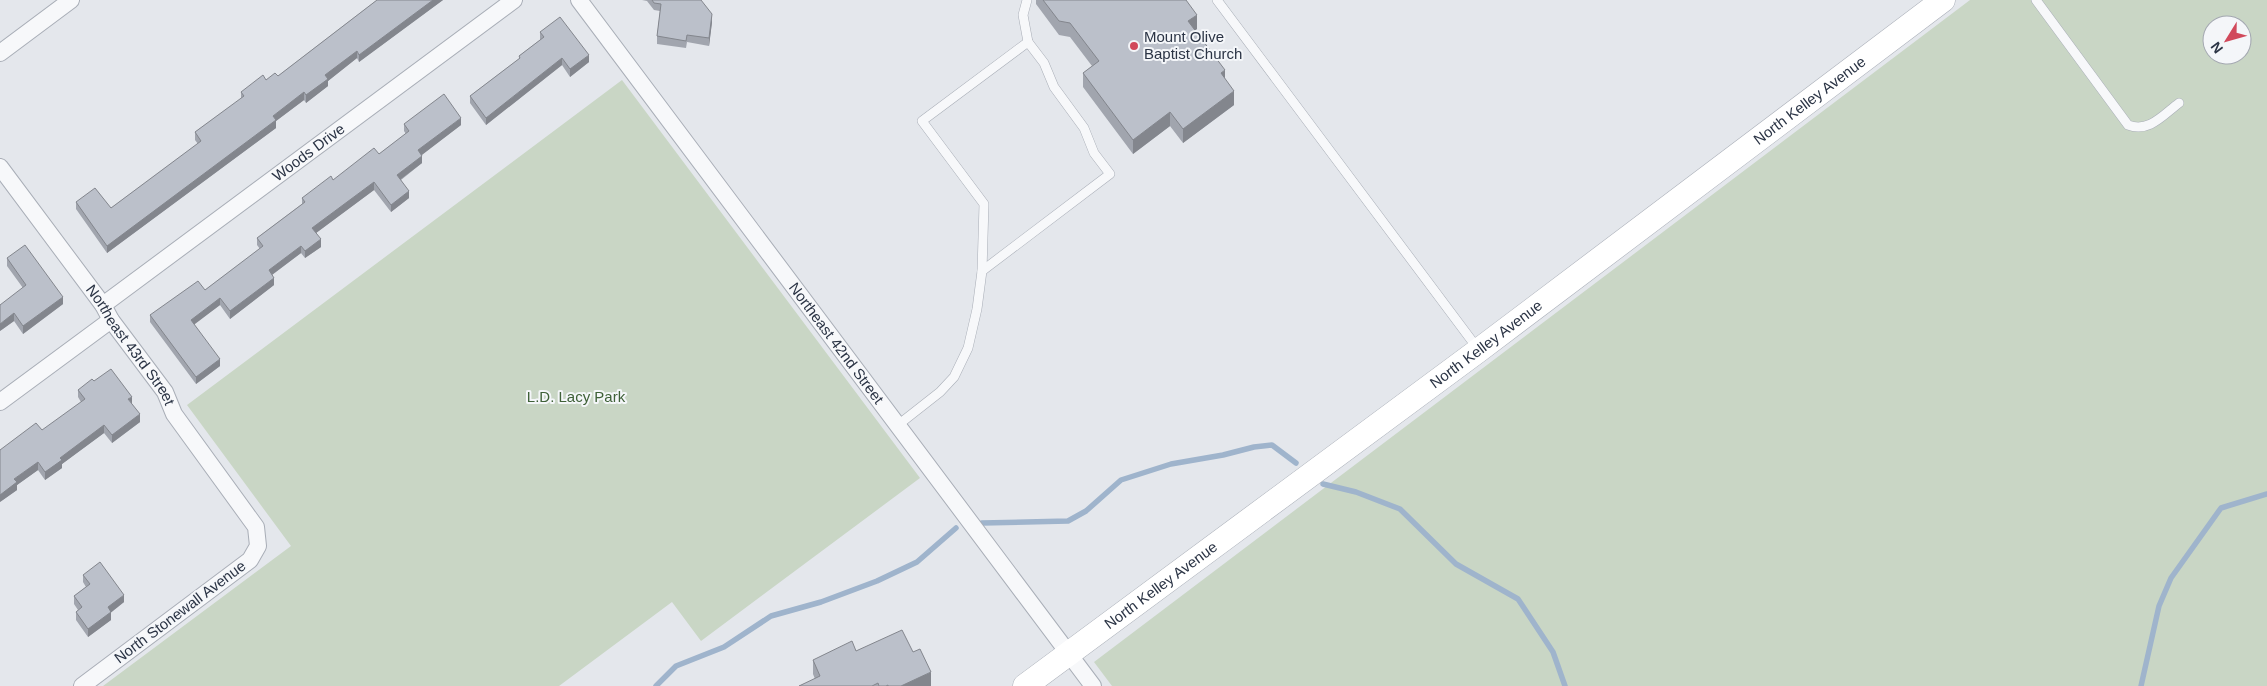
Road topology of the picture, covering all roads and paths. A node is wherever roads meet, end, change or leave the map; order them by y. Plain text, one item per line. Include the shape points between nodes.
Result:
1 (71, 0) edge
2 (514, 0) edge
3 (579, 0) edge
4 (1027, 0) edge
5 (1217, 0) edge
6 (1944, 0) edge
7 (2036, 0) edge
8 (53, 5) edge
9 (1028, 42) junction
10 (0, 53) edge
11 (2179, 103) dead end
12 (0, 167) edge
13 (982, 271) junction
14 (103, 305) junction
15 (110, 320) junction
16 (1478, 350) junction
17 (0, 402) edge
18 (898, 425) junction
19 (256, 527) joint
20 (1069, 653) junction
21 (82, 686) edge
22 (1025, 686) edge
23 (1093, 686) edge

1 - 8 street
2 - 14 street, Woods Drive
3 - 18 street, Northeast 42nd Street
4 - 9 lane via 1023,15
5 - 16 lane
6 - 16 street, North Kelley Avenue
7 - 11 lane via 2128,125 2145,128
8 - 10 street
9 - 13 lane via 922,121 984,204
9 - 13 lane via 1044,63 1054,87 1084,128 1094,153 1110,174
12 - 14 street, Northeast 43rd Street
13 - 18 lane via 968,348 954,377
14 - 15 street, Northeast 43rd Street
15 - 17 street
15 - 19 street, Northeast 43rd Street via 165,392 174,414
16 - 20 street, North Kelley Avenue
18 - 20 street, Northeast 42nd Street
19 - 21 street, North Stonewall Avenue via 258,546 250,560
20 - 22 street, North Kelley Avenue
20 - 23 street, Northeast 42nd Street

